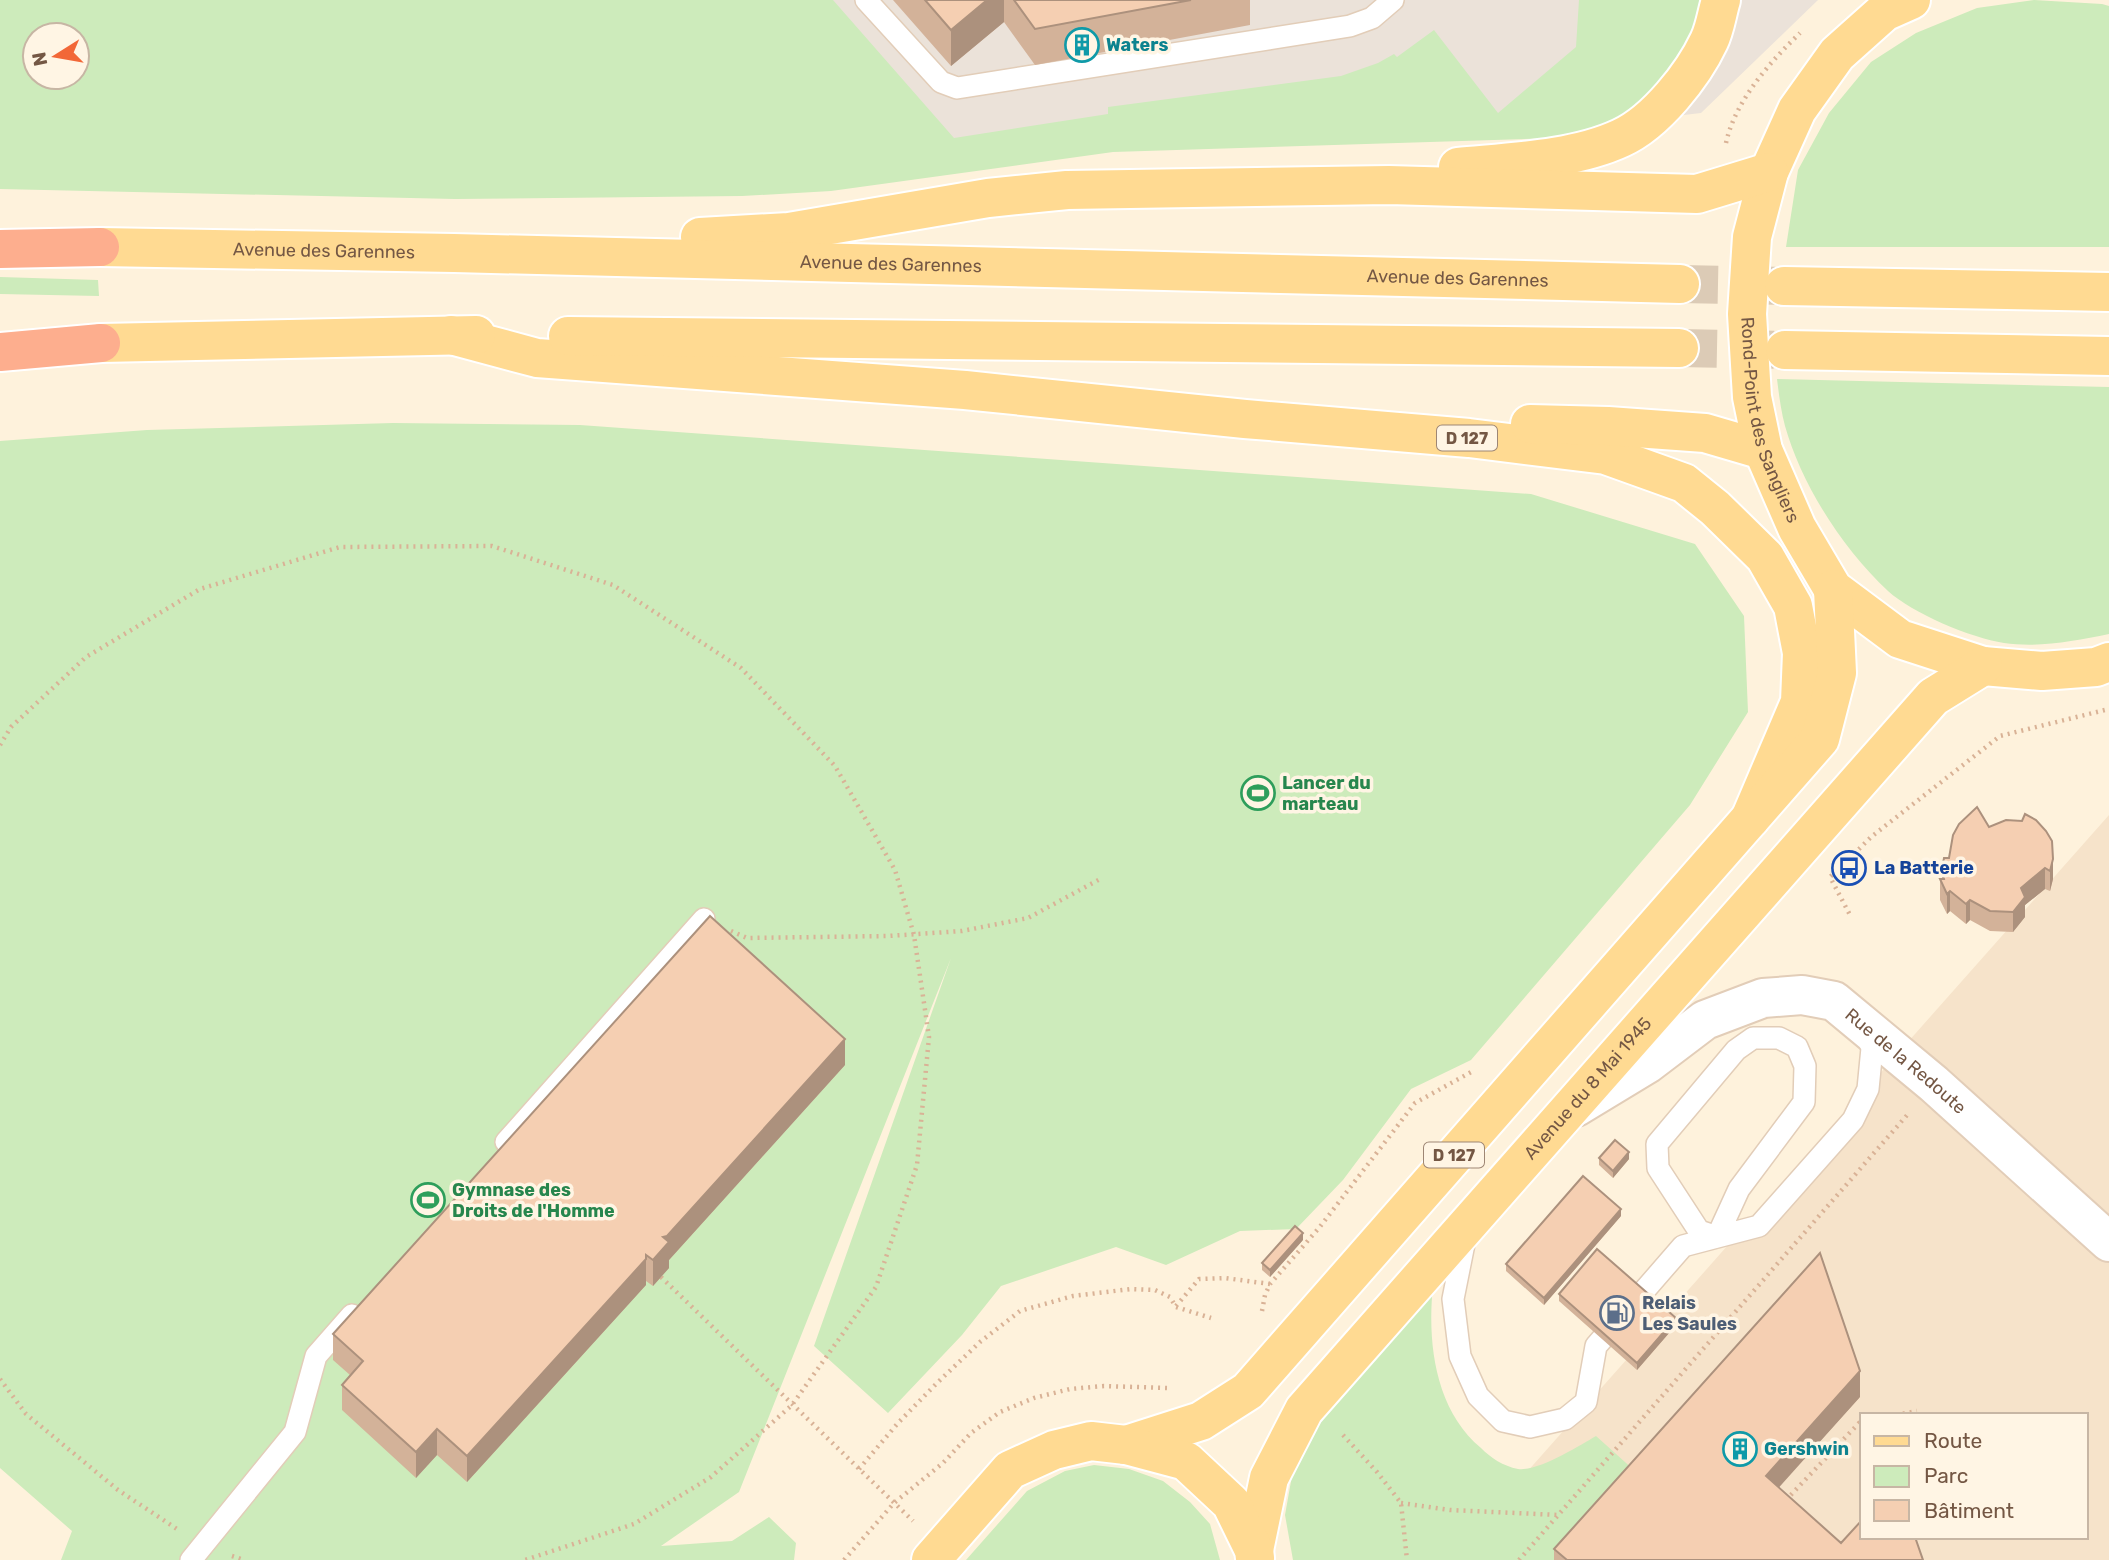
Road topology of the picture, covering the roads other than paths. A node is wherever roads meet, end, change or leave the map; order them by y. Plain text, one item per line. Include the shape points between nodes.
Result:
1 (866, 0) edge
2 (1393, 0) edge
3 (1721, 0) edge
4 (1911, 0) edge
5 (1769, 172) junction
6 (1389, 185) junction
7 (100, 247) joint
8 (0, 249) edge
9 (454, 253) junction
10 (1680, 284) tunnel mouth
11 (1784, 286) tunnel mouth
12 (2109, 292) edge
13 (451, 335) junction
14 (0, 339) edge
15 (101, 343) junction
16 (1679, 348) tunnel mouth
17 (1785, 350) tunnel mouth
18 (0, 352) edge
19 (2109, 356) edge
20 (1245, 419) junction
21 (1763, 450) junction
22 (1833, 589) junction
23 (2109, 662) edge
24 (1983, 666) junction
25 (1750, 819) junction
26 (704, 919) edge
27 (1863, 1025) junction
28 (1563, 1116) junction
29 (492, 1158) edge
30 (1468, 1223) junction
31 (1717, 1237) junction
32 (2109, 1242) edge
33 (362, 1304) edge
34 (1126, 1445) junction
35 (198, 1552) edge
36 (936, 1554) edge
37 (1254, 1555) edge

1 - 2 lane via 941,82 957,88 1350,26 1372,18
3 - 6 main road via 1711,39 1687,79 1661,109 1622,138 1565,156 1433,169
4 - 5 main road, Rond-Point des Sangliers via 1884,12 1837,54 1797,110
5 - 6 main road via 1697,194
5 - 21 main road, Rond-Point des Sangliers via 1752,237 1746,314 1752,397
6 - 9 main road via 1067,190 988,198 789,232
7 - 8 highway
7 - 9 main road, Avenue des Garennes
9 - 10 main road, Avenue des Garennes
11 - 12 main road
13 - 15 main road
13 - 16 main road
13 - 20 main road via 537,358 965,390
14 - 15 highway
15 - 18 highway
17 - 19 main road
20 - 21 main road via 1608,426 1705,433
20 - 25 main road, D 127 via 1606,455 1684,483 1765,557 1793,606 1802,653 1800,702
21 - 22 main road, Rond-Point des Sangliers via 1797,527
22 - 24 main road, Rond-Point des Sangliers via 1900,639
22 - 25 main road, D 127 via 1836,673 1820,739
23 - 24 main road, Rond-Point des Sangliers via 2042,671
24 - 28 main road, Avenue du 8 Mai 1945 / D 127 via 1933,696
25 - 34 main road, D 127 via 1248,1391 1201,1421
26 - 29 lane
27 - 28 street, Rue de la Redoute via 1834,1002 1802,995 1763,998 1705,1020 1647,1064
27 - 31 lane via 1872,1048 1868,1089 1853,1120 1759,1226
27 - 32 street, Rue de la Redoute
28 - 30 main road, Avenue du 8 Mai 1945 / D 127
30 - 31 lane via 1453,1299 1460,1356 1478,1396 1503,1421 1530,1427 1565,1419 1586,1402 1596,1346 1683,1246
30 - 37 main road, Avenue du 8 Mai 1945 / D 127 via 1304,1409 1269,1478
31 - 31 lane via 1699,1231 1658,1168 1657,1144 1736,1050 1753,1038 1779,1038 1797,1047 1805,1066 1804,1102 1739,1189
33 - 35 lane via 316,1356 295,1432
34 - 36 main road via 1091,1441 1054,1450 1010,1470
34 - 37 main road via 1186,1461 1231,1503

